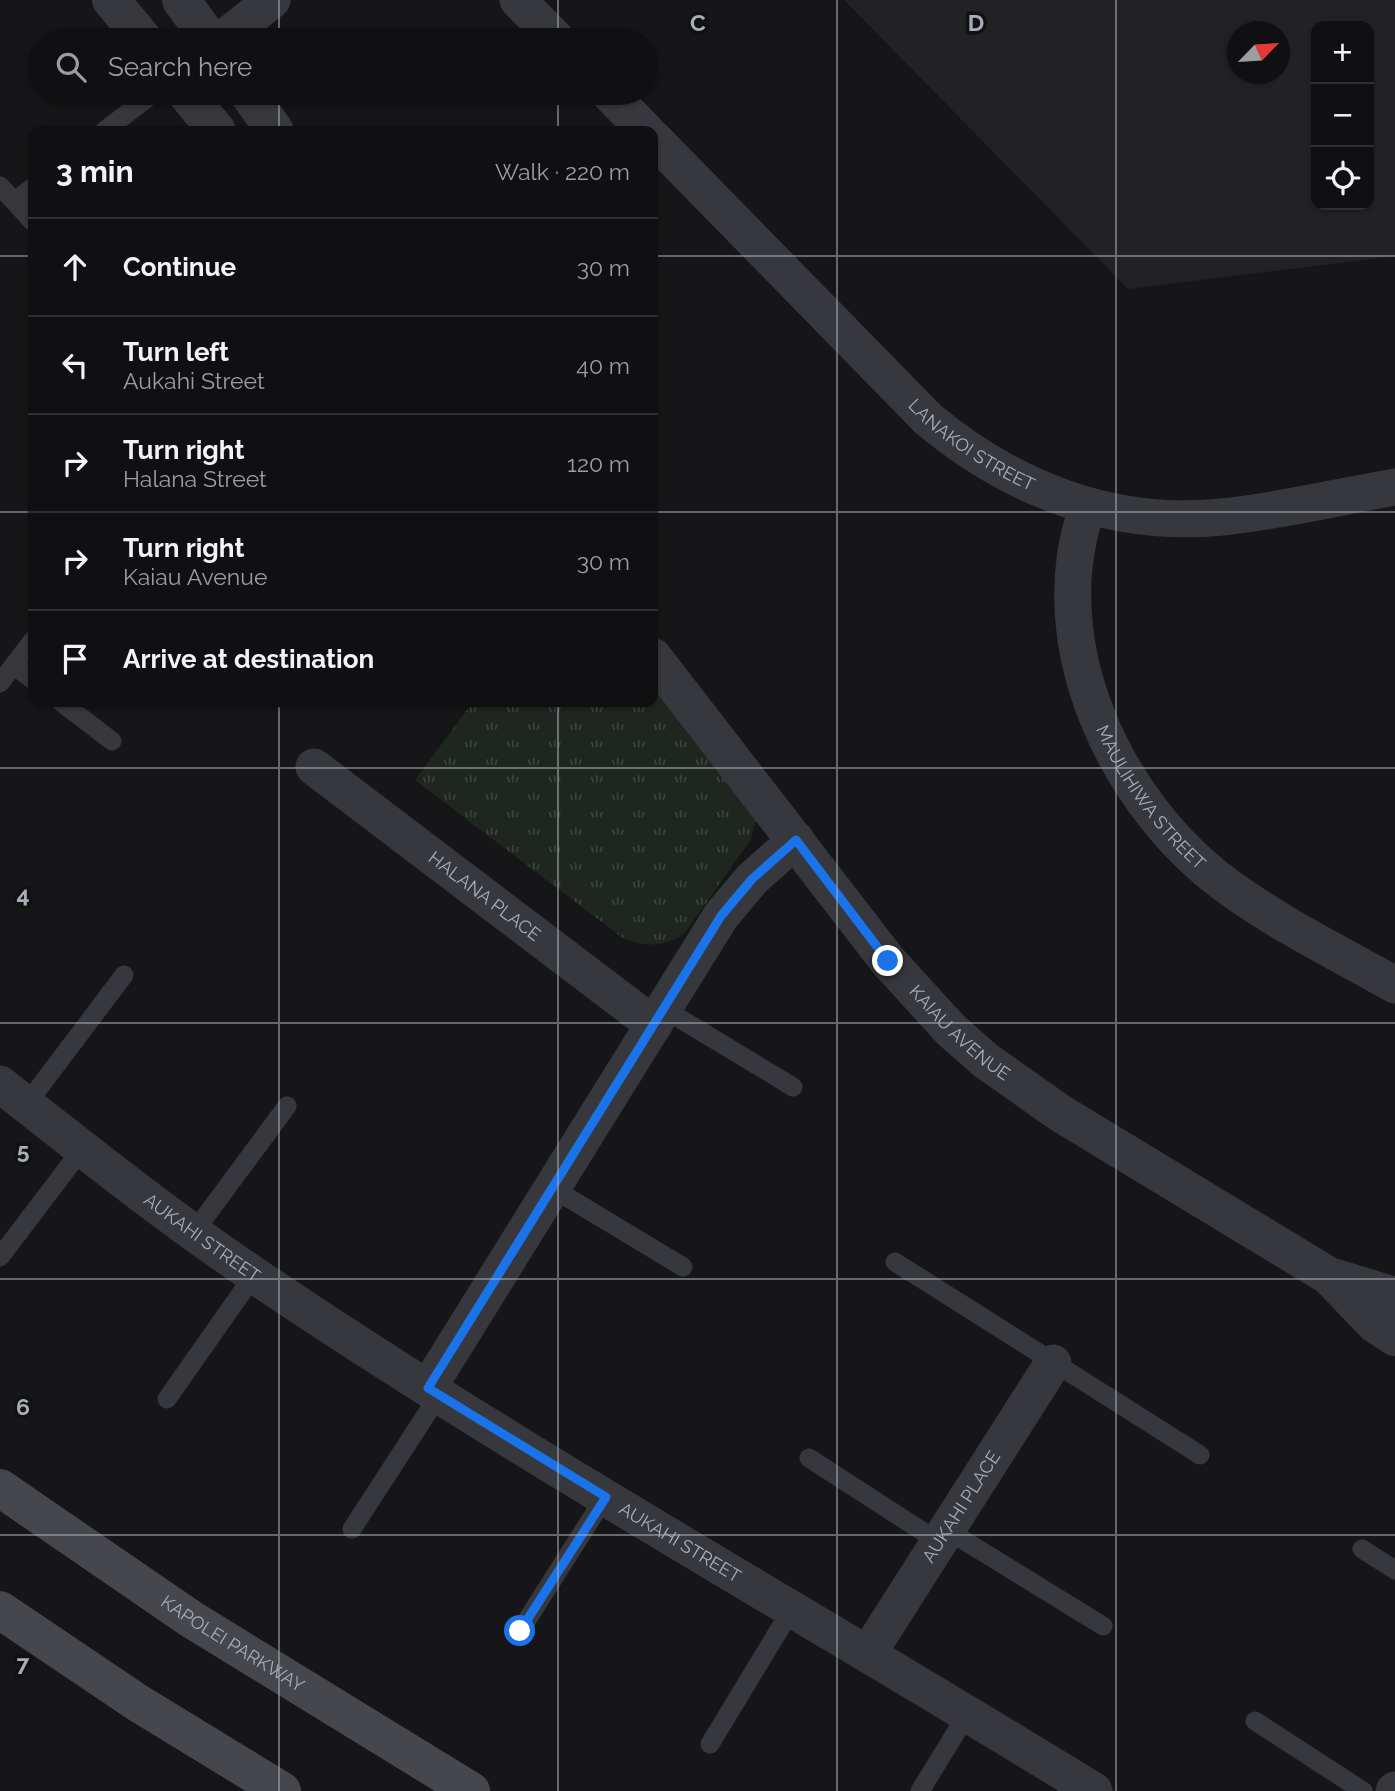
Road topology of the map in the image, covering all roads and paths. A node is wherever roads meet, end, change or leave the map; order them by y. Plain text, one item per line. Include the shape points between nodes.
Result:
1 (111, 0) edge
2 (181, 0) edge
3 (272, 0) edge
4 (518, 0) edge
5 (134, 28) edge
6 (201, 28) edge
7 (237, 28) edge
8 (545, 28) edge
9 (138, 105) edge
10 (196, 105) edge
11 (257, 105) edge
12 (621, 105) edge
13 (110, 126) edge
14 (213, 126) edge
15 (271, 126) edge
16 (641, 126) edge
17 (658, 143) edge
18 (0, 186) edge
19 (28, 191) edge
20 (15, 201) junction
21 (28, 216) edge
22 (1395, 487) edge
23 (1088, 506) junction
24 (28, 647) edge
25 (658, 663) edge
26 (15, 666) junction
27 (28, 676) edge
28 (0, 683) edge
29 (68, 707) edge
30 (112, 741) dead end
31 (314, 767) dead end
32 (796, 840) junction
33 (124, 975) dead end
34 (1395, 985) edge
35 (659, 1017) junction
36 (793, 1087) dead end
37 (13, 1095) edge
38 (287, 1106) dead end
39 (82, 1149) junction
40 (552, 1188) junction
41 (194, 1231) junction
42 (0, 1257) edge
43 (895, 1262) dead end
44 (683, 1267) dead end
45 (254, 1275) junction
46 (1329, 1276) junction
47 (1395, 1296) edge
48 (1395, 1338) edge
49 (1053, 1363) junction
50 (433, 1392) junction
51 (167, 1399) dead end
52 (1200, 1455) dead end
53 (809, 1458) dead end
54 (0, 1488) edge
55 (606, 1497) junction
56 (352, 1529) dead end
57 (943, 1536) junction
58 (1362, 1549) dead end
59 (1395, 1570) edge
60 (793, 1607) junction
61 (0, 1610) edge
62 (1102, 1626) dead end
63 (520, 1631) dead end
64 (869, 1652) junction
65 (968, 1713) junction
66 (1255, 1721) dead end
67 (710, 1744) dead end
68 (282, 1791) edge
69 (471, 1791) edge
70 (920, 1791) edge
71 (1094, 1791) edge
72 (1363, 1791) edge

1 - 5 street
2 - 6 street
3 - 7 street
4 - 8 street
9 - 13 lane
10 - 14 street
11 - 15 street
12 - 16 street
17 - 23 street, LANAKOI STREET via 939,428 1032,487
18 - 20 lane
19 - 20 lane
20 - 21 lane
22 - 23 street, LANAKOI STREET via 1222,517 1146,517
23 - 34 street, MAULIHIWA STREET via 1072,577 1079,654 1092,701 1133,784 1175,839 1230,888
24 - 26 lane
25 - 32 street, KAIAU AVENUE
26 - 27 lane
26 - 28 lane
29 - 30 lane
31 - 35 street, HALANA PLACE
32 - 35 street via 766,865 729,907
32 - 46 street, KAIAU AVENUE via 896,970 985,1060 1060,1113
33 - 37 lane
35 - 36 lane
35 - 40 street
37 - 39 street, AUKAHI STREET
38 - 41 lane
39 - 41 street, AUKAHI STREET
39 - 42 lane
40 - 44 lane
40 - 50 street
41 - 45 street, AUKAHI STREET
43 - 49 lane
45 - 50 street, AUKAHI STREET
45 - 51 lane
46 - 47 street, KAIAU AVENUE
46 - 48 street, KAIAU AVENUE
49 - 52 lane
49 - 57 street, AUKAHI PLACE
50 - 55 street, AUKAHI STREET
50 - 56 lane
53 - 57 lane
54 - 69 main road, KAPOLEI PARKWAY via 191,1619
55 - 60 street, AUKAHI STREET
55 - 63 lane
57 - 62 lane
57 - 64 street, AUKAHI PLACE
58 - 59 lane
60 - 64 street, AUKAHI STREET
60 - 67 lane
61 - 68 main road via 138,1703
64 - 65 street, AUKAHI STREET
65 - 70 lane
65 - 71 street, AUKAHI STREET
66 - 72 lane

